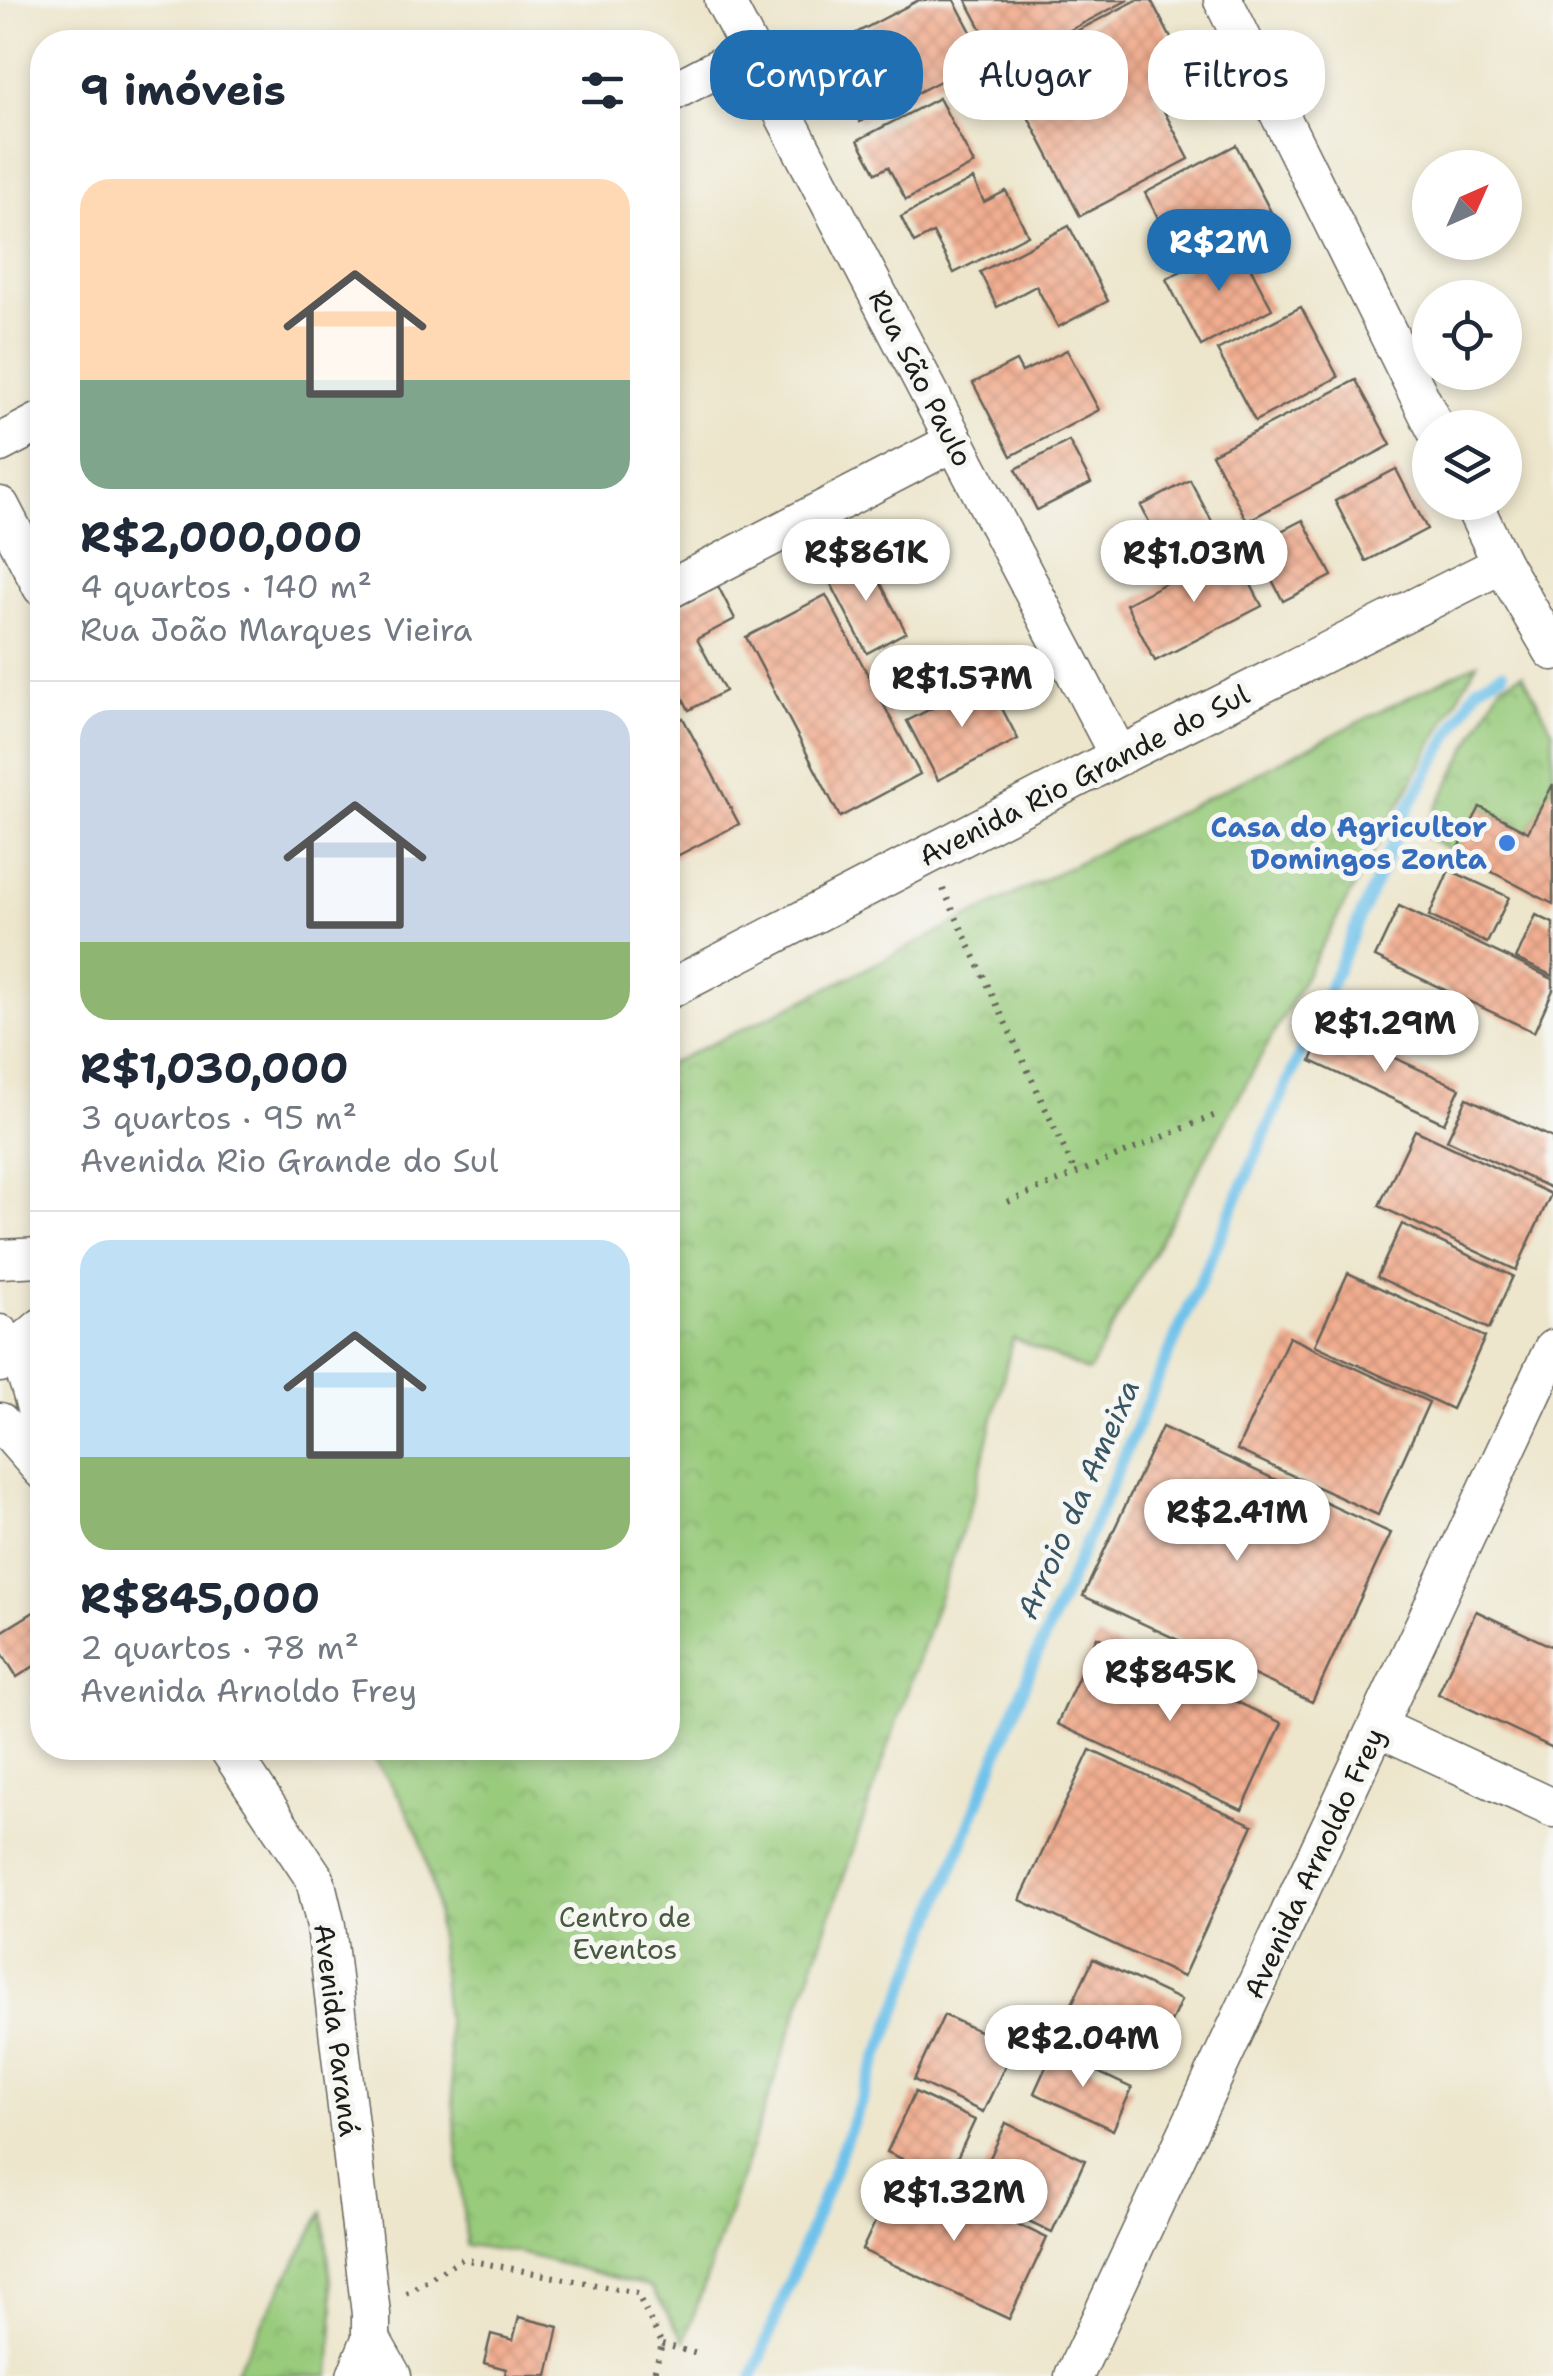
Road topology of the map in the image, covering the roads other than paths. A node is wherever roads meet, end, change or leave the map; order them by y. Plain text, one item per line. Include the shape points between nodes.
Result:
1 (724, 0) edge
2 (1224, 0) edge
3 (739, 30) edge
4 (710, 72) edge
5 (680, 88) edge
6 (786, 120) edge
7 (1426, 410) edge
8 (30, 427) edge
9 (954, 442) junction
10 (0, 443) edge
11 (0, 506) edge
12 (1481, 520) edge
13 (30, 564) edge
14 (1502, 564) junction
15 (680, 584) edge
16 (1553, 651) edge
17 (1119, 756) junction
18 (680, 984) edge
19 (30, 1258) edge
20 (0, 1259) edge
21 (14, 1344) edge
22 (1553, 1349) edge
23 (30, 1378) edge
24 (0, 1422) edge
25 (30, 1456) edge
26 (1378, 1727) junction
27 (236, 1760) edge
28 (1553, 1808) edge
29 (371, 2326) junction
30 (356, 2376) edge
31 (392, 2376) edge
32 (1074, 2376) edge

1 - 3 street, Rua São Paulo
2 - 7 street
4 - 5 street
6 - 9 street, Rua São Paulo
8 - 10 street
9 - 15 street
9 - 17 street, Rua São Paulo
11 - 13 street
12 - 14 street
14 - 16 street
14 - 17 street, Avenida Rio Grande do Sul
17 - 18 street, Avenida Rio Grande do Sul
19 - 20 street
21 - 23 street
22 - 26 street, Avenida Arnoldo Frey
24 - 25 street
26 - 28 street
26 - 32 street, Avenida Arnoldo Frey
27 - 29 street, Avenida Paraná via 315,1879 326,1926
29 - 30 street, Avenida Paraná
29 - 31 street, Avenida Paraná

